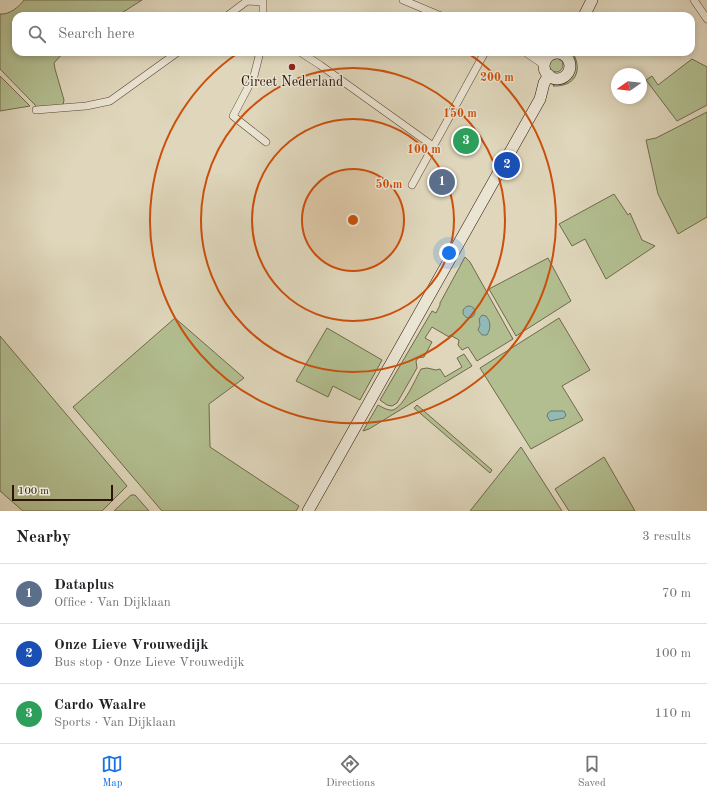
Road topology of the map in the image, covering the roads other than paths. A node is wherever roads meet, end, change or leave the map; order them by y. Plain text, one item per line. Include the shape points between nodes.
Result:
1 (403, 0) edge
2 (592, 0) edge
3 (694, 0) edge
4 (262, 1) edge
5 (232, 12) edge
6 (263, 12) edge
7 (432, 12) edge
8 (586, 12) edge
9 (707, 19) edge
10 (172, 56) edge
11 (259, 56) edge
12 (306, 56) edge
13 (483, 56) edge
14 (534, 56) edge
15 (538, 56) edge
16 (552, 56) edge
17 (566, 56) edge
18 (546, 61) junction
19 (552, 77) junction
20 (36, 110) dead end
21 (266, 142) dead end
22 (433, 146) junction
23 (412, 185) dead end
24 (308, 511) edge

1 - 7 street
2 - 8 main road
3 - 9 street
4 - 5 street via 247,1
4 - 6 street
10 - 20 street via 110,101 86,106
11 - 21 street via 254,76 233,116
12 - 22 street
13 - 22 street
14 - 18 street
15 - 18 street
16 - 18 main road
17 - 19 main road via 571,65 570,69 565,76
18 - 19 main road via 545,68
19 - 24 main road via 544,84 540,99
22 - 23 street

